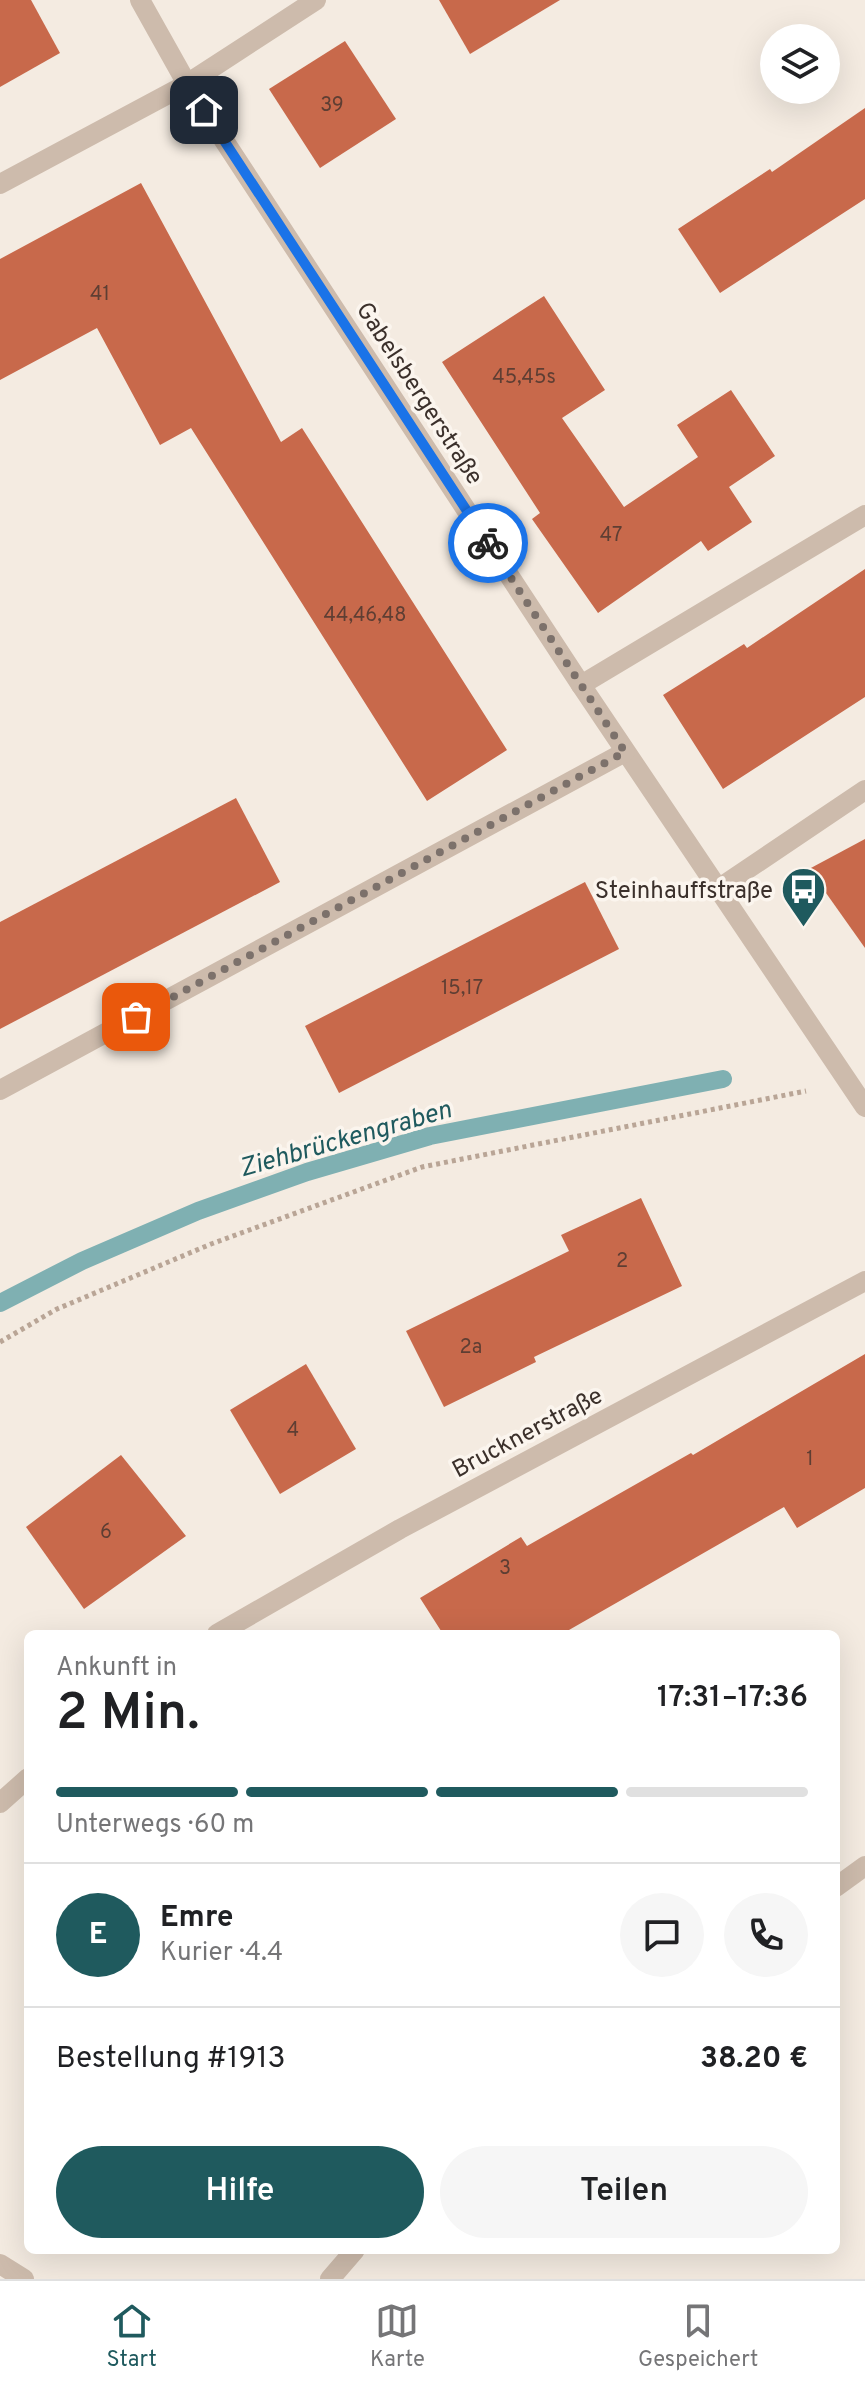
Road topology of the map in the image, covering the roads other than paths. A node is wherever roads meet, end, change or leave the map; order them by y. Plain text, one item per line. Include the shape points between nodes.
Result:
1 (140, 0) edge
2 (316, 0) edge
3 (187, 84) junction
4 (0, 184) edge
5 (865, 515) edge
6 (581, 685) junction
7 (625, 752) junction
8 (865, 790) edge
9 (718, 889) junction
10 (0, 1090) edge
11 (865, 1107) edge
12 (865, 1281) edge
13 (224, 1630) edge
14 (24, 1782) edge
15 (0, 1803) edge
16 (865, 1866) edge
17 (840, 1884) edge
18 (352, 2254) edge
19 (0, 2264) edge
20 (24, 2279) edge
21 (330, 2279) edge

1 - 3 street, Gabelsbergerstraße
2 - 3 street
3 - 4 street
3 - 6 street, Gabelsbergerstraße
5 - 6 street
6 - 7 street, Gabelsbergerstraße
7 - 9 street, Gabelsbergerstraße
7 - 10 street
8 - 9 street
9 - 11 street, Gabelsbergerstraße
12 - 13 street, Brucknerstraße via 400,1529
14 - 15 street
16 - 17 street
18 - 21 street
19 - 20 street

